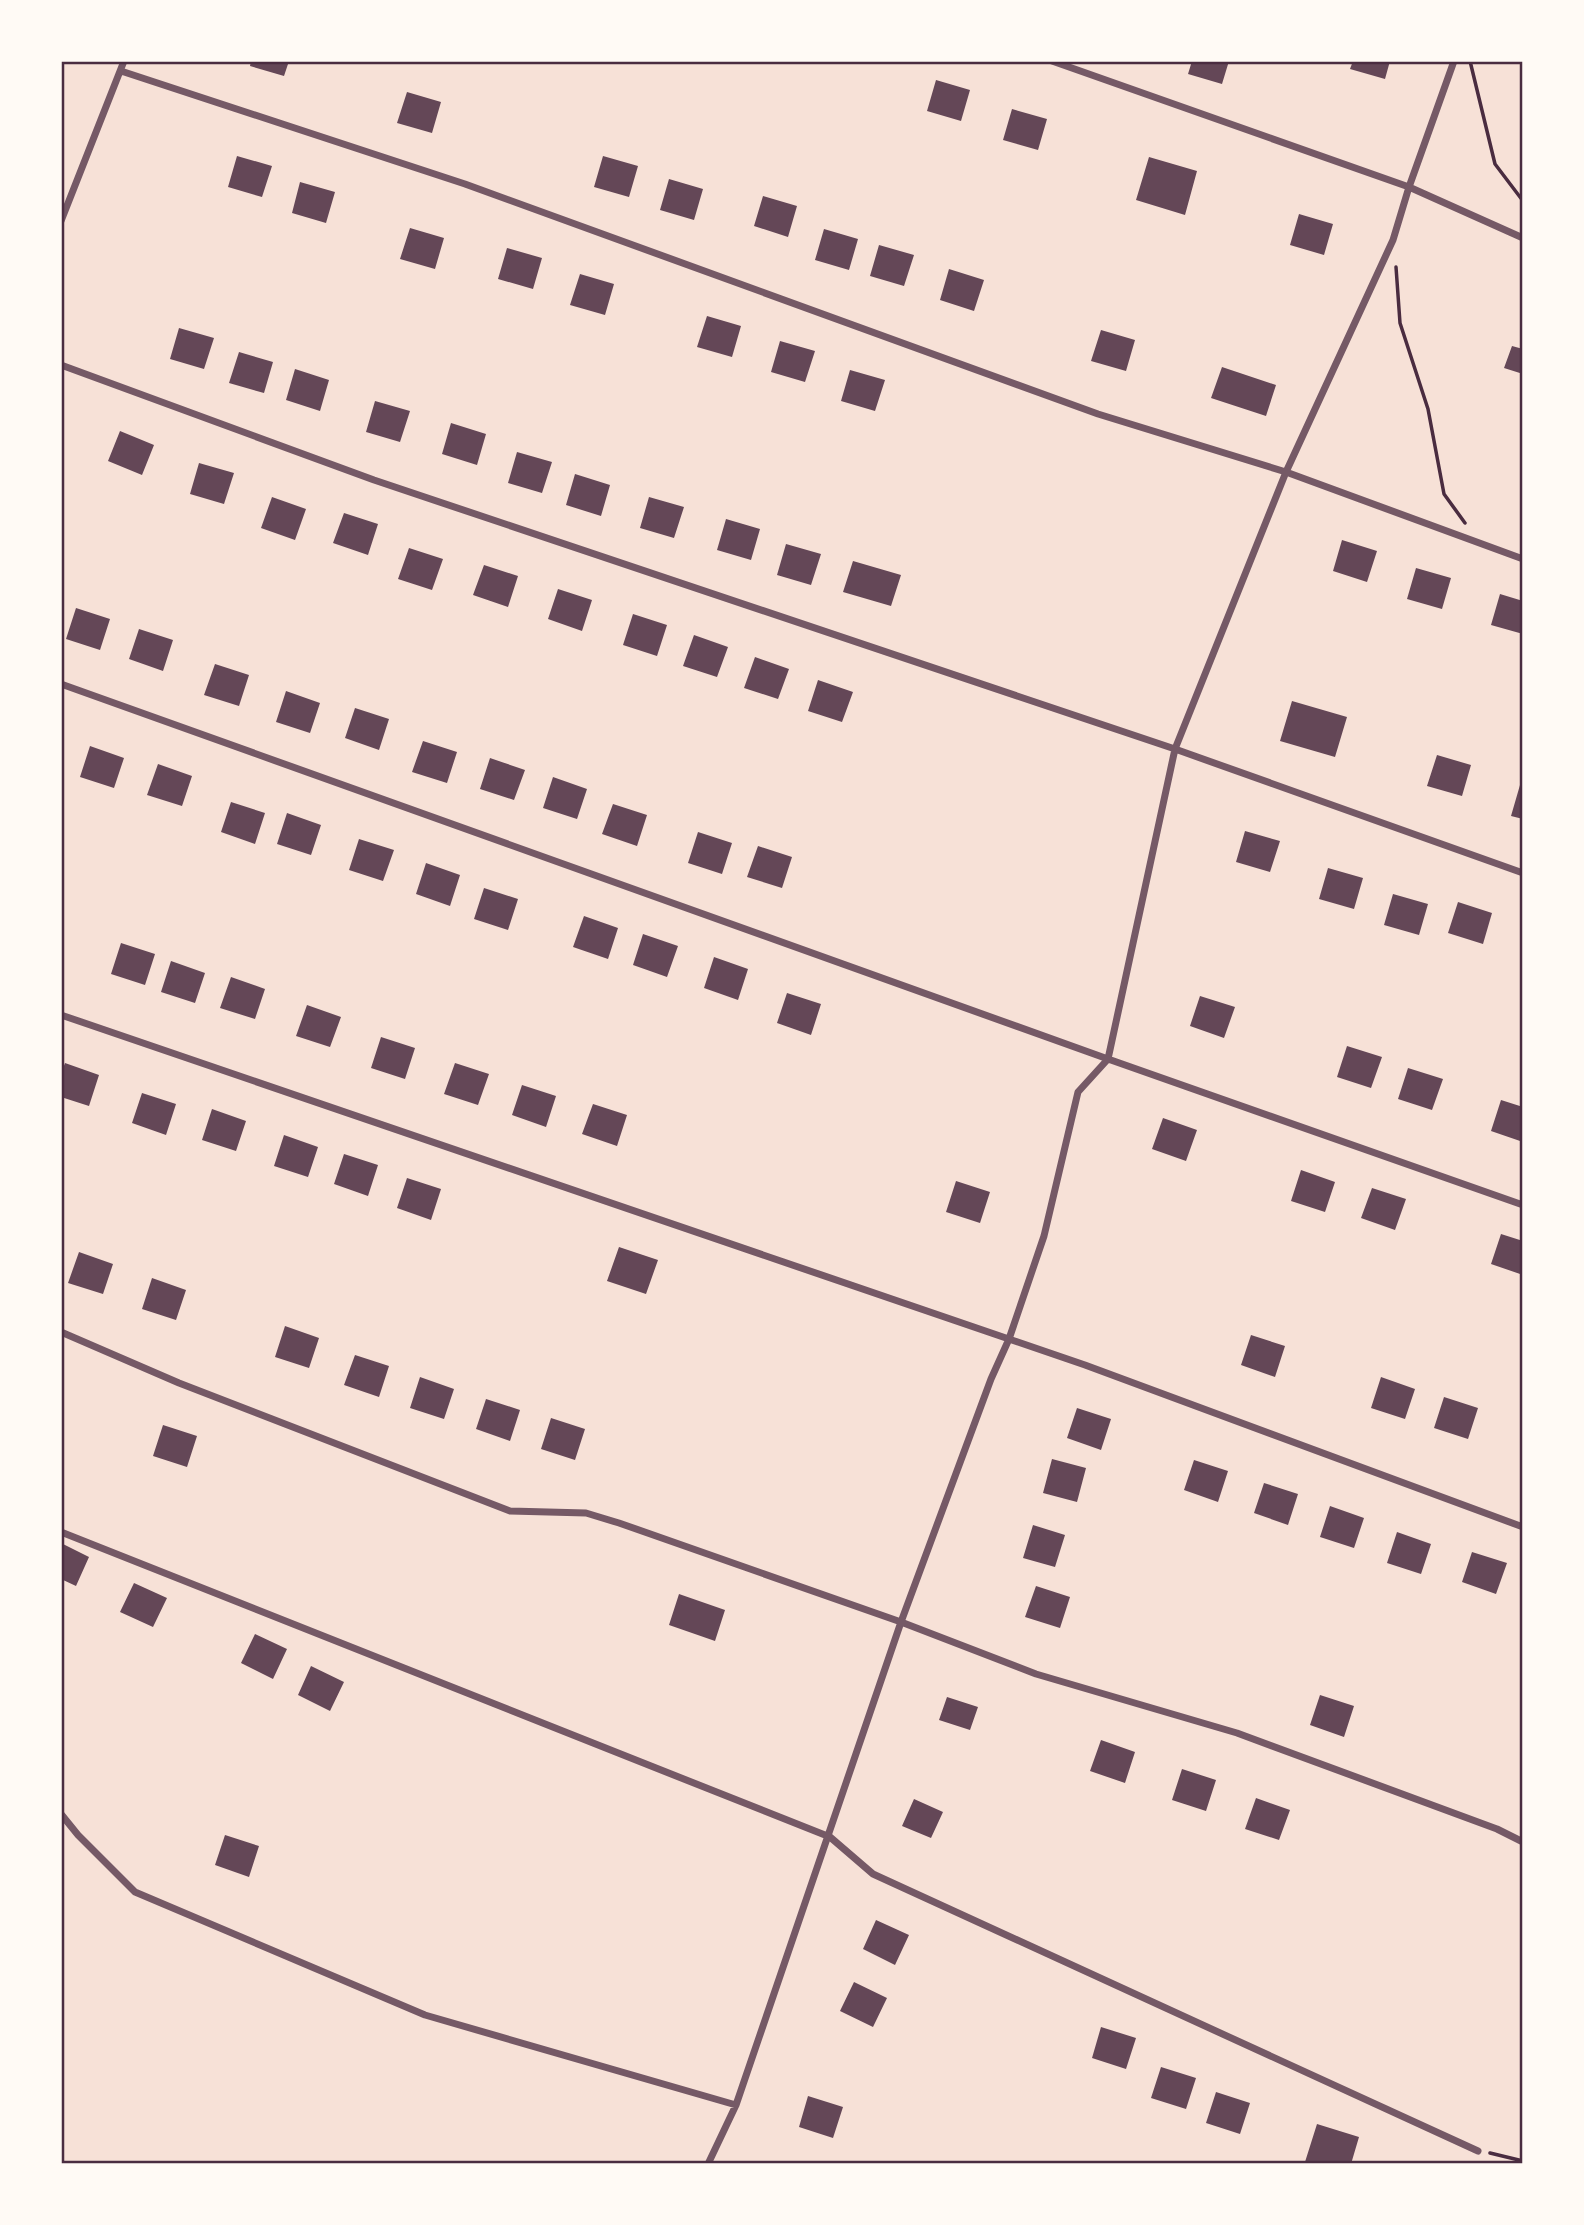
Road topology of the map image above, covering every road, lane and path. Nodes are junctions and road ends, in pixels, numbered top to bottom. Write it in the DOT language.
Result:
graph roads {
  1 [pos="124,61"];
  2 [pos="1052,61"];
  3 [pos="1454,61"];
  4 [pos="1470,61"];
  5 [pos="121,71"];
  6 [pos="1409,187"];
  7 [pos="1523,201"];
  8 [pos="61,221"];
  9 [pos="1523,238"];
  10 [pos="1396,268"];
  11 [pos="61,365"];
  12 [pos="1286,472"];
  13 [pos="1468,526"];
  14 [pos="1523,559"];
  15 [pos="61,684"];
  16 [pos="1175,749"];
  17 [pos="1523,873"];
  18 [pos="61,1015"];
  19 [pos="1108,1059"];
  20 [pos="1523,1205"];
  21 [pos="61,1332"];
  22 [pos="1009,1339"];
  23 [pos="1523,1527"];
  24 [pos="61,1532"];
  25 [pos="901,1622"];
  26 [pos="61,1814"];
  27 [pos="830,1837"];
  28 [pos="1523,1842"];
  29 [pos="736,2105"];
  30 [pos="1478,2151"];
  31 [pos="1523,2161"];
  32 [pos="708,2164"];
  1 -- 5 [label="street"];
  2 -- 6 [label="street"];
  3 -- 6 [label="street"];
  4 -- 7 [label="path"];
  5 -- 8 [label="street"];
  5 -- 12 [label="street"];
  6 -- 9 [label="street"];
  6 -- 12 [label="street"];
  10 -- 13 [label="path"];
  11 -- 16 [label="street"];
  12 -- 14 [label="street"];
  12 -- 16 [label="street"];
  15 -- 19 [label="street"];
  16 -- 17 [label="street"];
  16 -- 19 [label="street"];
  18 -- 22 [label="street"];
  19 -- 20 [label="street"];
  19 -- 22 [label="street"];
  21 -- 25 [label="street"];
  22 -- 23 [label="street"];
  22 -- 25 [label="street"];
  24 -- 27 [label="street"];
  25 -- 27 [label="street"];
  25 -- 28 [label="street"];
  26 -- 29 [label="street"];
  27 -- 29 [label="street"];
  27 -- 30 [label="street"];
  29 -- 32 [label="street"];
  30 -- 31 [label="path"];
}
